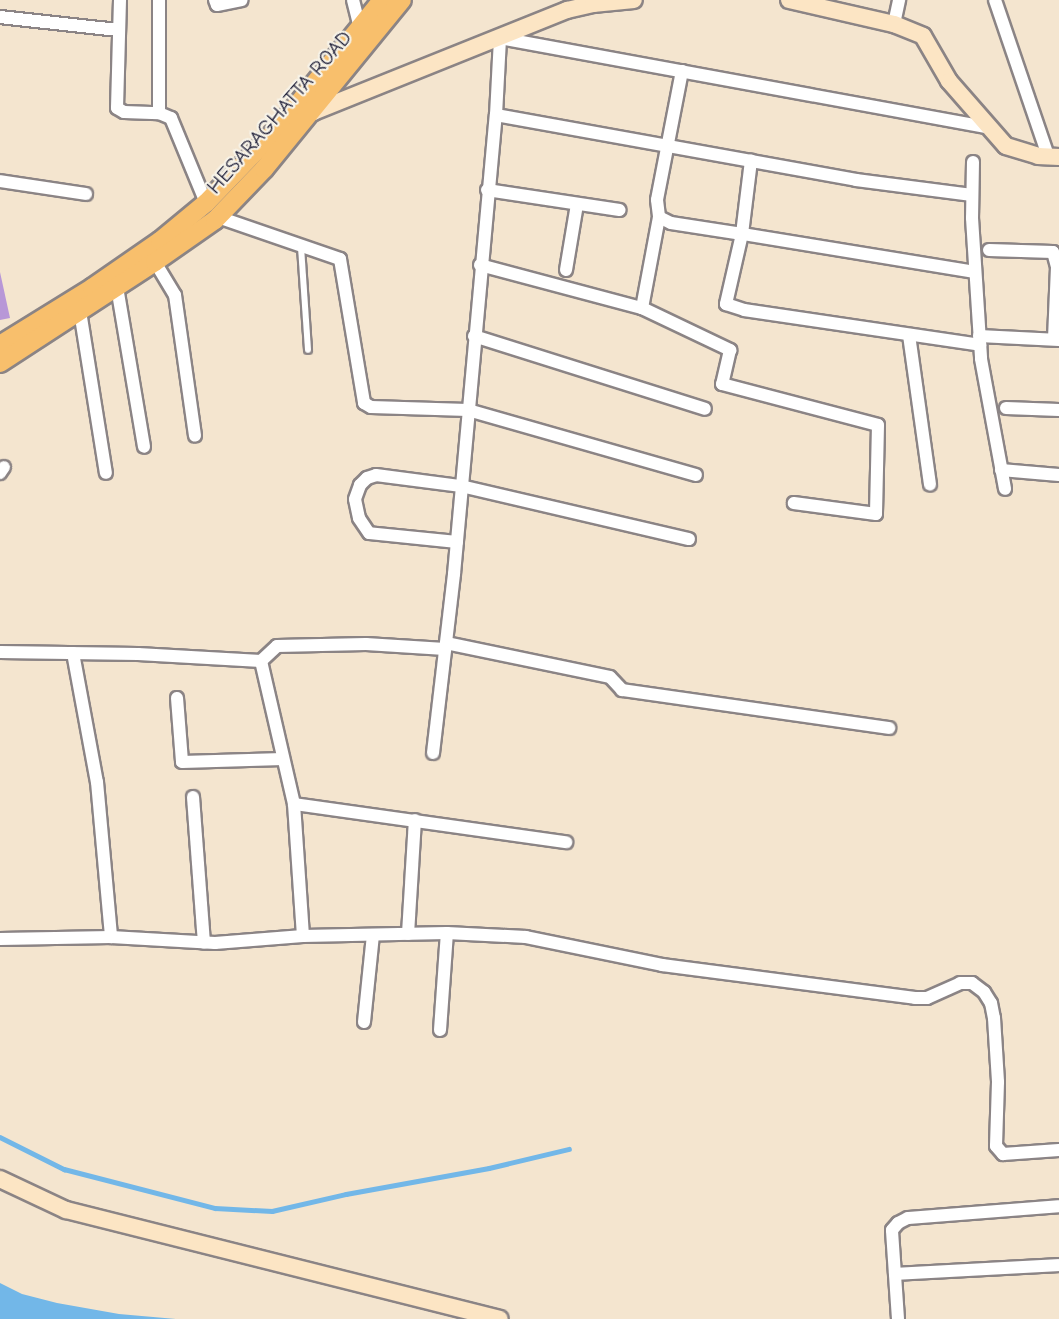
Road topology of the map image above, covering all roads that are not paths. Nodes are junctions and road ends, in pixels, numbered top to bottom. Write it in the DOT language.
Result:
graph roads {
  1 [pos="120,0"];
  2 [pos="159,0"];
  3 [pos="215,0"];
  4 [pos="242,0"];
  5 [pos="353,0"];
  6 [pos="382,0"];
  7 [pos="402,0"];
  8 [pos="634,0"];
  9 [pos="789,0"];
  10 [pos="899,0"];
  11 [pos="995,0"];
  12 [pos="0,17"];
  13 [pos="894,24"];
  14 [pos="360,27"];
  15 [pos="118,30"];
  16 [pos="500,38"];
  17 [pos="365,47"];
  18 [pos="682,72"];
  19 [pos="306,107"];
  20 [pos="159,112"];
  21 [pos="496,115"];
  22 [pos="989,128"];
  23 [pos="667,146"];
  24 [pos="1053,157"];
  25 [pos="751,161"];
  26 [pos="973,162"];
  27 [pos="0,181"];
  28 [pos="487,190"];
  29 [pos="86,194"];
  30 [pos="972,195"];
  31 [pos="577,204"];
  32 [pos="212,210"];
  33 [pos="619,210"];
  34 [pos="659,217"];
  35 [pos="742,234"];
  36 [pos="301,247"];
  37 [pos="989,250"];
  38 [pos="155,262"];
  39 [pos="480,265"];
  40 [pos="566,270"];
  41 [pos="975,272"];
  42 [pos="117,287"];
  43 [pos="78,304"];
  44 [pos="642,308"];
  45 [pos="909,334"];
  46 [pos="474,336"];
  47 [pos="980,340"];
  48 [pos="1057,340"];
  49 [pos="0,345"];
  50 [pos="308,350"];
  51 [pos="0,363"];
  52 [pos="1005,408"];
  53 [pos="705,409"];
  54 [pos="468,410"];
  55 [pos="1059,410"];
  56 [pos="195,436"];
  57 [pos="144,447"];
  58 [pos="1001,470"];
  59 [pos="106,473"];
  60 [pos="696,475"];
  61 [pos="1059,475"];
  62 [pos="930,485"];
  63 [pos="461,486"];
  64 [pos="1005,489"];
  65 [pos="794,503"];
  66 [pos="689,539"];
  67 [pos="457,542"];
  68 [pos="445,646"];
  69 [pos="0,652"];
  70 [pos="73,653"];
  71 [pos="261,661"];
  72 [pos="177,698"];
  73 [pos="889,728"];
  74 [pos="433,753"];
  75 [pos="283,759"];
  76 [pos="193,797"];
  77 [pos="294,804"];
  78 [pos="415,820"];
  79 [pos="566,842"];
  80 [pos="447,933"];
  81 [pos="408,934"];
  82 [pos="373,935"];
  83 [pos="303,936"];
  84 [pos="111,937"];
  85 [pos="0,939"];
  86 [pos="204,943"];
  87 [pos="364,1022"];
  88 [pos="440,1030"];
  89 [pos="1059,1150"];
  90 [pos="0,1179"];
  91 [pos="1059,1206"];
  92 [pos="1059,1265"];
  93 [pos="895,1274"];
  94 [pos="500,1319"];
  95 [pos="898,1319"];
  1 -- 15 [label="street"];
  2 -- 20 [label="street"];
  3 -- 4 [label="street"];
  5 -- 14 [label="street"];
  6 -- 14 [label="main road"];
  7 -- 17 [label="main road, HESARAGHATTA ROAD"];
  8 -- 16 [label="street"];
  9 -- 13 [label="street"];
  10 -- 13 [label="street"];
  11 -- 24 [label="street"];
  12 -- 15 [label="street"];
  13 -- 22 [label="street"];
  14 -- 17 [label="street"];
  14 -- 19 [label="main road"];
  15 -- 20 [label="street"];
  16 -- 18 [label="street"];
  16 -- 19 [label="street"];
  16 -- 21 [label="street"];
  17 -- 19 [label="main road, HESARAGHATTA ROAD"];
  18 -- 22 [label="street"];
  18 -- 23 [label="street"];
  19 -- 32 [label="main road"];
  20 -- 32 [label="street"];
  21 -- 23 [label="street"];
  21 -- 28 [label="street"];
  22 -- 24 [label="street"];
  23 -- 25 [label="street"];
  23 -- 34 [label="street"];
  25 -- 30 [label="street"];
  25 -- 35 [label="street"];
  26 -- 30 [label="street"];
  27 -- 29 [label="street"];
  28 -- 31 [label="street"];
  28 -- 39 [label="street"];
  30 -- 41 [label="street"];
  31 -- 33 [label="street"];
  31 -- 40 [label="street"];
  32 -- 36 [label="street"];
  32 -- 38 [label="main road, HESARAGHATTA ROAD"];
  32 -- 43 [label="main road"];
  34 -- 35 [label="street"];
  34 -- 44 [label="street"];
  35 -- 41 [label="street"];
  35 -- 45 [label="street"];
  36 -- 50 [label="lane"];
  36 -- 54 [label="street"];
  37 -- 48 [label="street"];
  38 -- 42 [label="main road, HESARAGHATTA ROAD"];
  38 -- 56 [label="street"];
  39 -- 44 [label="street"];
  39 -- 46 [label="street"];
  41 -- 47 [label="street"];
  42 -- 43 [label="main road, HESARAGHATTA ROAD"];
  42 -- 57 [label="street"];
  43 -- 49 [label="main road"];
  43 -- 51 [label="main road, HESARAGHATTA ROAD"];
  43 -- 59 [label="street"];
  44 -- 65 [label="street"];
  45 -- 47 [label="street"];
  45 -- 62 [label="street"];
  46 -- 53 [label="street"];
  46 -- 54 [label="street"];
  47 -- 48 [label="street"];
  47 -- 58 [label="street"];
  52 -- 55 [label="street"];
  54 -- 60 [label="street"];
  54 -- 63 [label="street"];
  58 -- 61 [label="street"];
  58 -- 64 [label="street"];
  63 -- 66 [label="street"];
  63 -- 67 [label="street"];
  63 -- 67 [label="street"];
  67 -- 68 [label="street"];
  68 -- 71 [label="street"];
  68 -- 73 [label="street"];
  68 -- 74 [label="street"];
  69 -- 70 [label="street"];
  70 -- 71 [label="street"];
  70 -- 84 [label="street"];
  71 -- 75 [label="street"];
  72 -- 75 [label="street"];
  75 -- 77 [label="street"];
  76 -- 86 [label="street"];
  77 -- 78 [label="street"];
  77 -- 83 [label="street"];
  78 -- 79 [label="street"];
  78 -- 81 [label="street"];
  80 -- 81 [label="street"];
  80 -- 88 [label="street"];
  80 -- 89 [label="street"];
  81 -- 82 [label="street"];
  82 -- 83 [label="street"];
  82 -- 87 [label="street"];
  83 -- 86 [label="street"];
  84 -- 85 [label="street"];
  84 -- 86 [label="street"];
  90 -- 94 [label="street"];
  91 -- 93 [label="street"];
  92 -- 93 [label="street"];
  93 -- 95 [label="street"];
}
